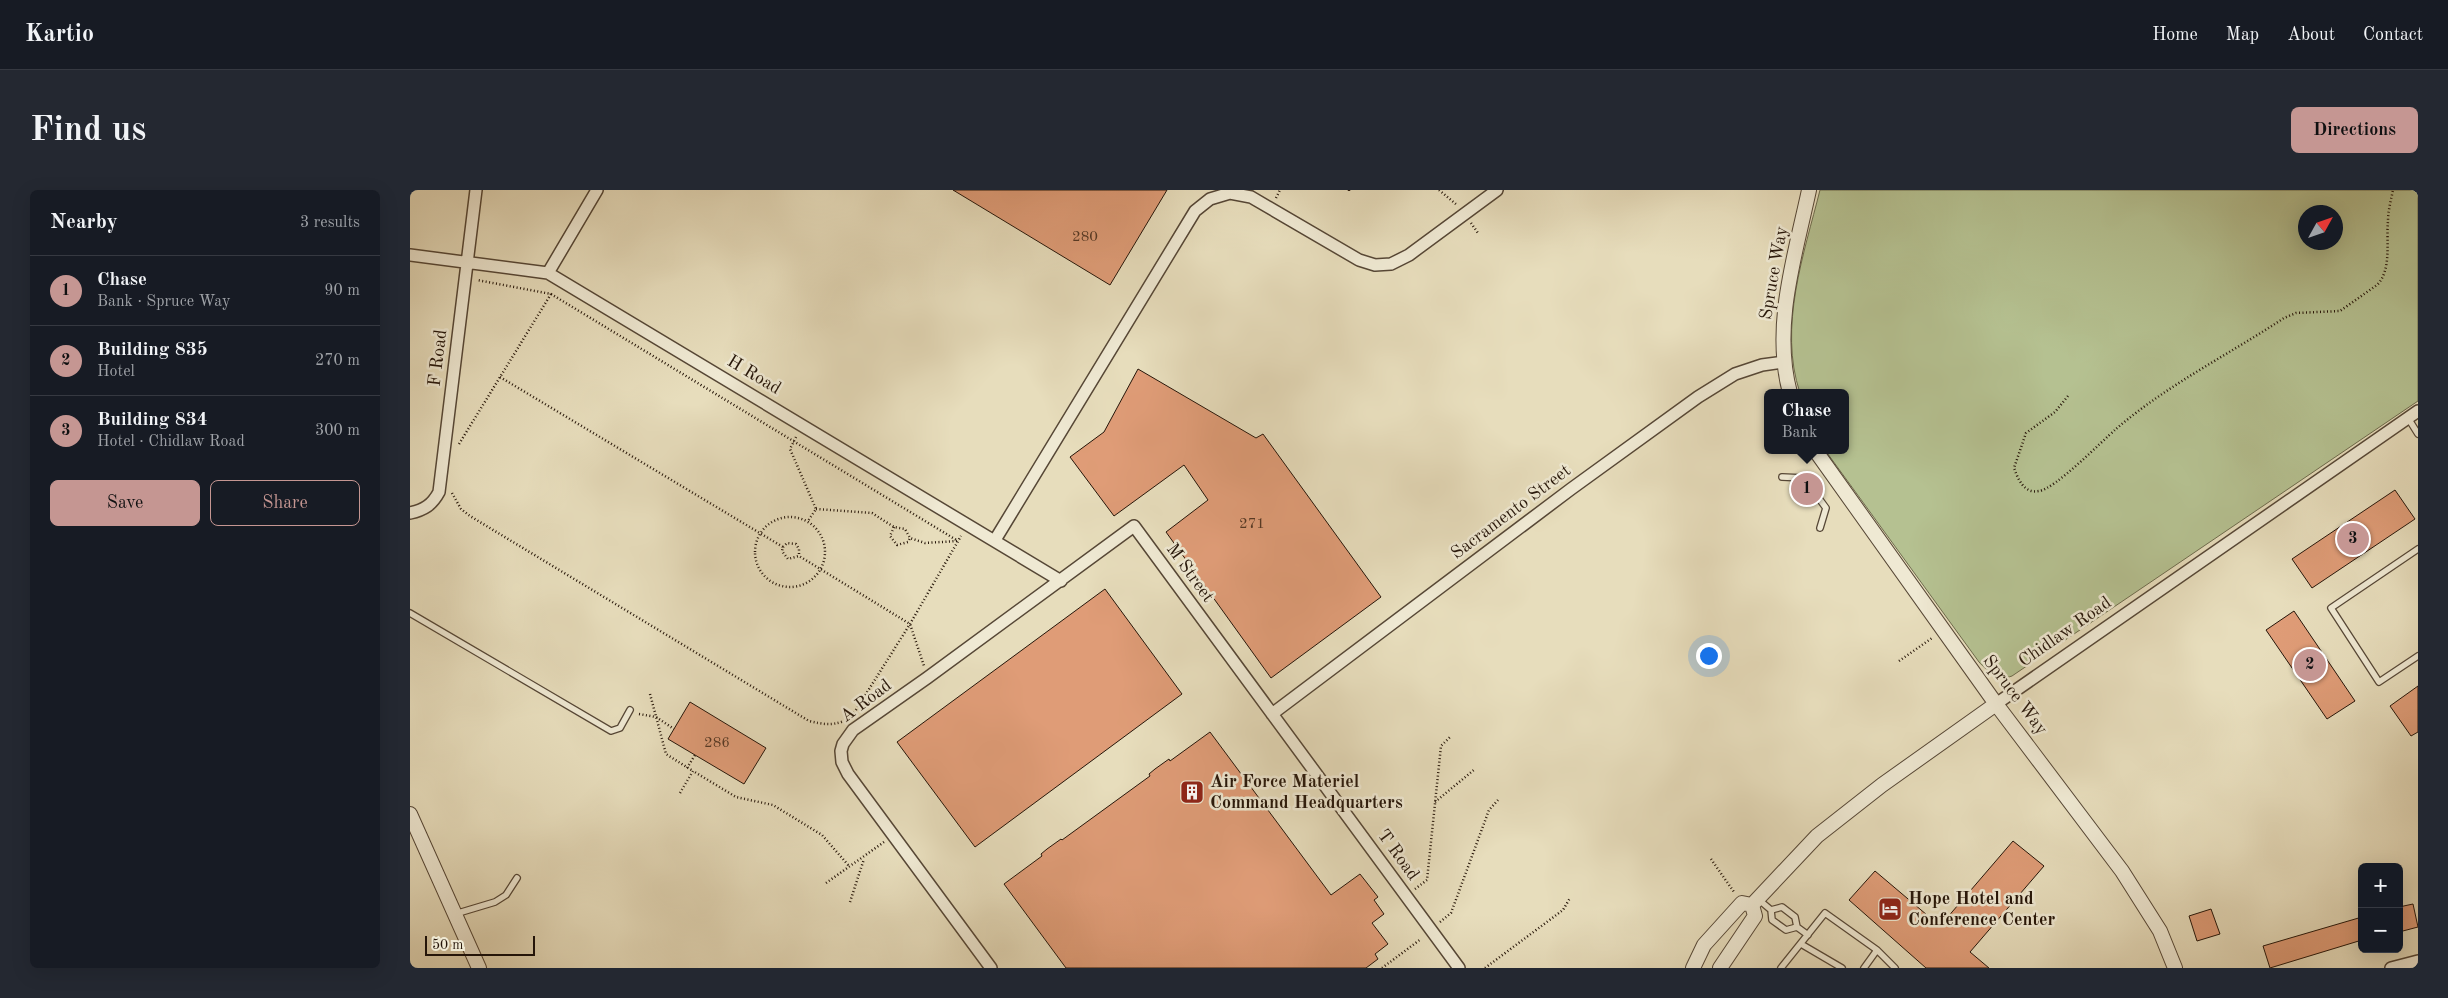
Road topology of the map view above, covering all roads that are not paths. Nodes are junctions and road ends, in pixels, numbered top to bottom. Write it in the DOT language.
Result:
graph roads {
  1 [pos="476,190"];
  2 [pos="597,190"];
  3 [pos="1497,190"];
  4 [pos="1809,190"];
  5 [pos="1229,192"];
  6 [pos="410,255"];
  7 [pos="467,262"];
  8 [pos="548,273"];
  9 [pos="1784,362"];
  10 [pos="1789,389"];
  11 [pos="2418,411"];
  12 [pos="2408,418"];
  13 [pos="2418,434"];
  14 [pos="1818,454"];
  15 [pos="1782,477"];
  16 [pos="410,513"];
  17 [pos="1820,528"];
  18 [pos="995,540"];
  19 [pos="2418,549"];
  20 [pos="1061,581"];
  21 [pos="410,612"];
  22 [pos="2418,656"];
  23 [pos="1996,704"];
  24 [pos="630,710"];
  25 [pos="1272,714"];
  26 [pos="410,814"];
  27 [pos="517,878"];
  28 [pos="1755,902"];
  29 [pos="1771,910"];
  30 [pos="455,914"];
  31 [pos="1798,927"];
  32 [pos="1808,935"];
  33 [pos="1801,944"];
  34 [pos="1876,950"];
  35 [pos="2418,961"];
  36 [pos="479,968"];
  37 [pos="991,968"];
  38 [pos="1460,968"];
  39 [pos="1693,968"];
  40 [pos="1720,968"];
  41 [pos="1781,968"];
  42 [pos="1842,968"];
  43 [pos="1864,968"];
  44 [pos="1894,968"];
  45 [pos="2175,968"];
  46 [pos="2391,968"];
  1 -- 7 [label="street, F Road"];
  2 -- 8 [label="street"];
  3 -- 5 [label="street"];
  4 -- 9 [label="street, Spruce Way"];
  5 -- 18 [label="street"];
  6 -- 7 [label="street, H Road"];
  7 -- 8 [label="street, H Road"];
  7 -- 16 [label="street, F Road"];
  8 -- 18 [label="street, H Road"];
  9 -- 10 [label="street, Spruce Way"];
  9 -- 25 [label="street, Sacramento Street"];
  11 -- 12 [label="street, Chidlaw Road"];
  12 -- 13 [label="lane"];
  12 -- 23 [label="street, Chidlaw Road"];
  14 -- 23 [label="street, Spruce Way"];
  15 -- 17 [label="lane"];
  18 -- 20 [label="street, H Road"];
  19 -- 22 [label="lane"];
  20 -- 25 [label="street, M Street"];
  20 -- 37 [label="street, A Road"];
  21 -- 24 [label="lane"];
  23 -- 28 [label="street, Chidlaw Road"];
  23 -- 45 [label="street, Spruce Way"];
  25 -- 38 [label="street, T Road"];
  26 -- 30 [label="street"];
  27 -- 30 [label="lane"];
  28 -- 29 [label="lane"];
  28 -- 39 [label="street, Chidlaw Road"];
  28 -- 40 [label="street"];
  29 -- 31 [label="lane"];
  29 -- 31 [label="lane"];
  30 -- 36 [label="street"];
  31 -- 32 [label="lane"];
  32 -- 33 [label="lane"];
  32 -- 34 [label="lane"];
  33 -- 41 [label="lane"];
  33 -- 42 [label="lane"];
  34 -- 43 [label="lane"];
  34 -- 44 [label="lane"];
  35 -- 46 [label="street"];
}
